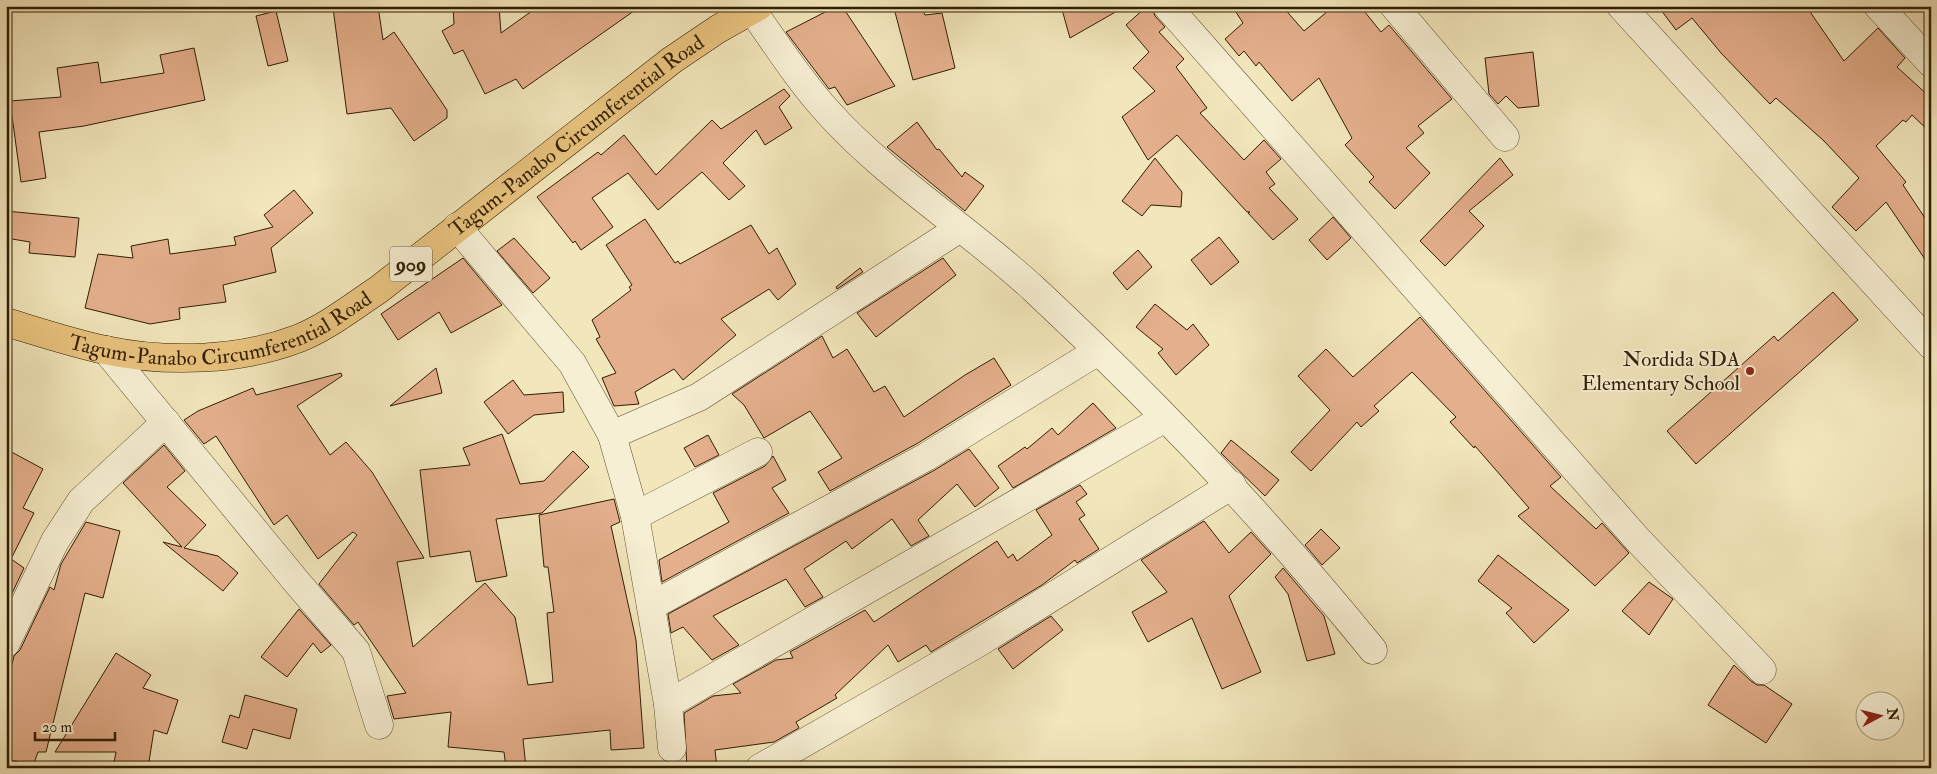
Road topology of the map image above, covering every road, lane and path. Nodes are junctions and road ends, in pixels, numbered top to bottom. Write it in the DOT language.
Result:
graph roads {
  1 [pos="1167,6"];
  2 [pos="1394,6"];
  3 [pos="1621,6"];
  4 [pos="1878,6"];
  5 [pos="755,8"];
  6 [pos="1931,63"];
  7 [pos="1504,137"];
  8 [pos="457,227"];
  9 [pos="960,228"];
  10 [pos="6,322"];
  11 [pos="1931,345"];
  12 [pos="106,350"];
  13 [pos="1098,351"];
  14 [pos="1165,418"];
  15 [pos="166,422"];
  16 [pos="612,435"];
  17 [pos="758,452"];
  18 [pos="1232,485"];
  19 [pos="635,516"];
  20 [pos="651,606"];
  21 [pos="6,643"];
  22 [pos="1373,650"];
  23 [pos="1762,670"];
  24 [pos="668,704"];
  25 [pos="379,725"];
  26 [pos="672,748"];
  27 [pos="760,768"];
  1 -- 23 [label="street"];
  2 -- 7 [label="street"];
  3 -- 11 [label="street"];
  4 -- 6 [label="street"];
  5 -- 8 [label="main road, Tagum-Panabo Circumferential Road / 909"];
  5 -- 9 [label="street"];
  8 -- 12 [label="main road, Tagum-Panabo Circumferential Road / 909"];
  8 -- 16 [label="street"];
  9 -- 13 [label="street"];
  9 -- 16 [label="street"];
  10 -- 12 [label="main road, Tagum-Panabo Circumferential Road / 909"];
  12 -- 15 [label="street"];
  13 -- 14 [label="street"];
  13 -- 20 [label="street"];
  14 -- 18 [label="street"];
  14 -- 24 [label="street"];
  15 -- 21 [label="street"];
  15 -- 25 [label="street"];
  16 -- 19 [label="street"];
  17 -- 19 [label="street"];
  18 -- 22 [label="street"];
  18 -- 27 [label="street"];
  19 -- 20 [label="street"];
  20 -- 24 [label="street"];
  24 -- 26 [label="street"];
}
